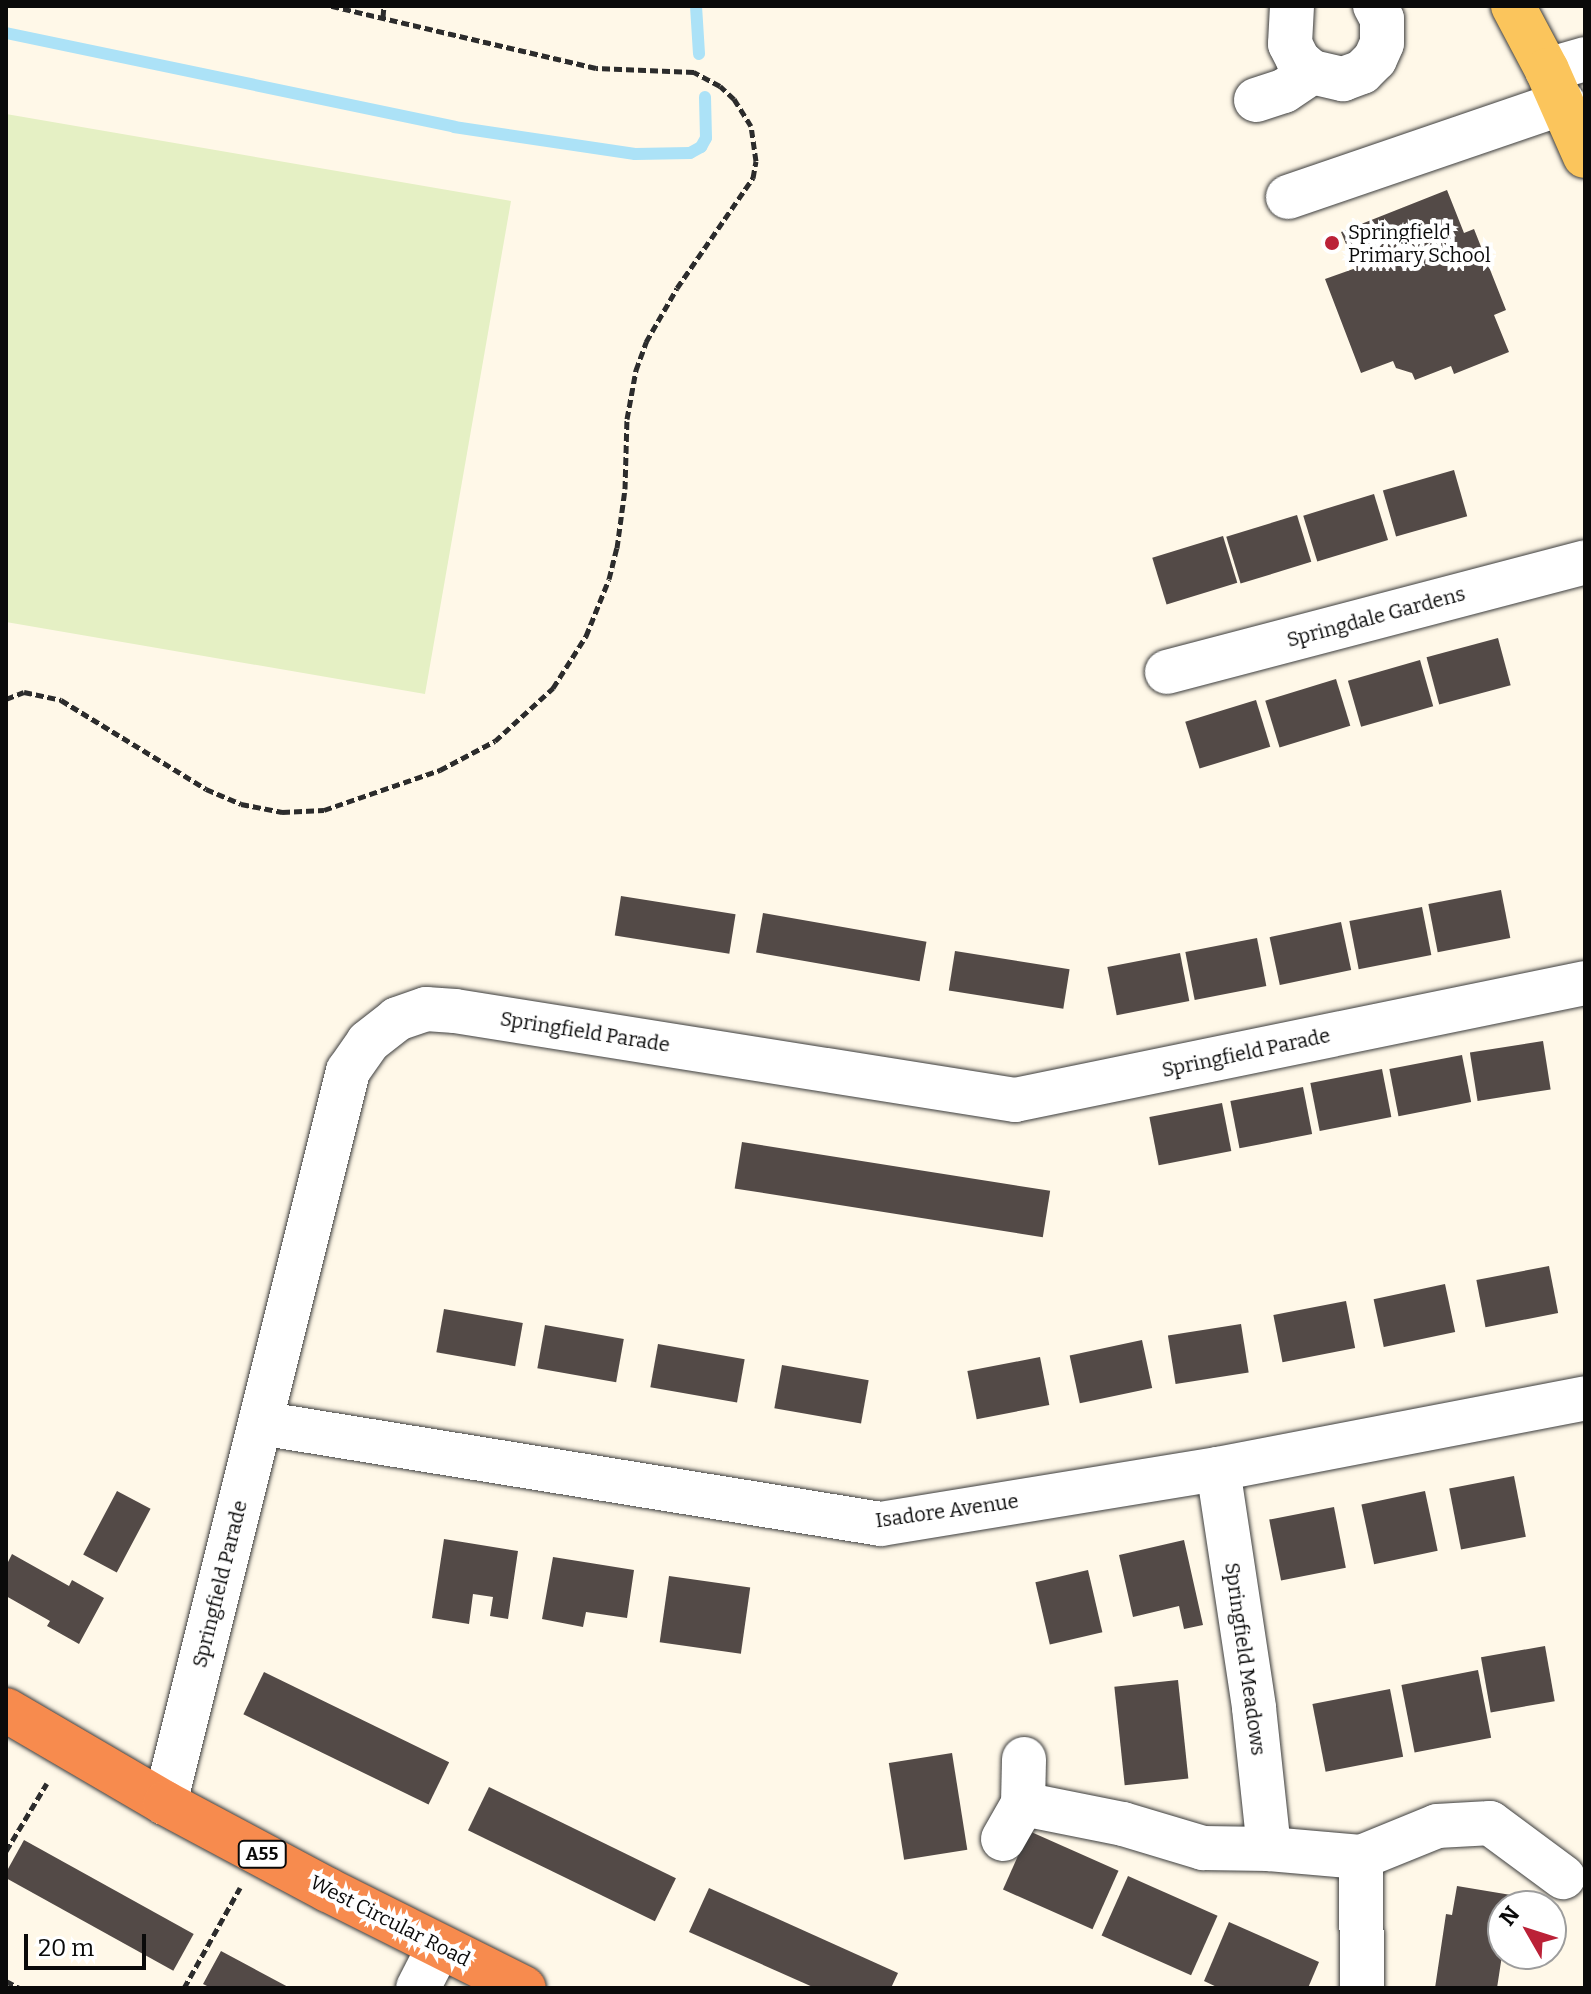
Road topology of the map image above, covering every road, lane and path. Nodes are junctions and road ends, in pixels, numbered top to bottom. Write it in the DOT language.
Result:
graph roads {
  1 [pos="331,6"];
  2 [pos="384,6"];
  3 [pos="1292,6"];
  4 [pos="1375,6"];
  5 [pos="1513,6"];
  6 [pos="383,17"];
  7 [pos="1312,72"];
  8 [pos="1565,77"];
  9 [pos="1256,100"];
  10 [pos="1585,156"];
  11 [pos="1288,197"];
  12 [pos="1585,562"];
  13 [pos="1167,672"];
  14 [pos="6,699"];
  15 [pos="1585,983"];
  16 [pos="1585,1398"];
  17 [pos="260,1423"];
  18 [pos="1218,1469"];
  19 [pos="6,1710"];
  20 [pos="69,1747"];
  21 [pos="1024,1759"];
  22 [pos="165,1803"];
  23 [pos="1269,1849"];
  24 [pos="6,1851"];
  25 [pos="260,1853"];
  26 [pos="1361,1857"];
  27 [pos="1563,1877"];
  28 [pos="439,1947"];
  29 [pos="6,1981"];
  30 [pos="19,1988"];
  31 [pos="184,1988"];
  32 [pos="418,1988"];
  33 [pos="524,1988"];
  34 [pos="1362,1988"];
  1 -- 6 [label="path"];
  2 -- 6 [label="path"];
  3 -- 7 [label="street"];
  4 -- 7 [label="street"];
  5 -- 8 [label="main road"];
  6 -- 14 [label="path"];
  7 -- 9 [label="street"];
  8 -- 10 [label="main road"];
  8 -- 11 [label="street"];
  12 -- 13 [label="street, Springdale Gardens"];
  15 -- 17 [label="street, Springfield Parade"];
  16 -- 18 [label="street, Isadore Avenue"];
  17 -- 18 [label="street, Isadore Avenue"];
  17 -- 22 [label="street, Springfield Parade"];
  18 -- 23 [label="street, Springfield Meadows"];
  19 -- 20 [label="highway, West Circular Road / A55"];
  20 -- 22 [label="highway, West Circular Road / A55"];
  20 -- 24 [label="path"];
  21 -- 23 [label="street"];
  22 -- 25 [label="highway, West Circular Road / A55"];
  23 -- 26 [label="street"];
  25 -- 28 [label="highway, West Circular Road / A55"];
  25 -- 31 [label="path"];
  26 -- 27 [label="street"];
  26 -- 34 [label="street"];
  28 -- 32 [label="street"];
  28 -- 33 [label="highway, West Circular Road / A55"];
  29 -- 30 [label="path"];
}
